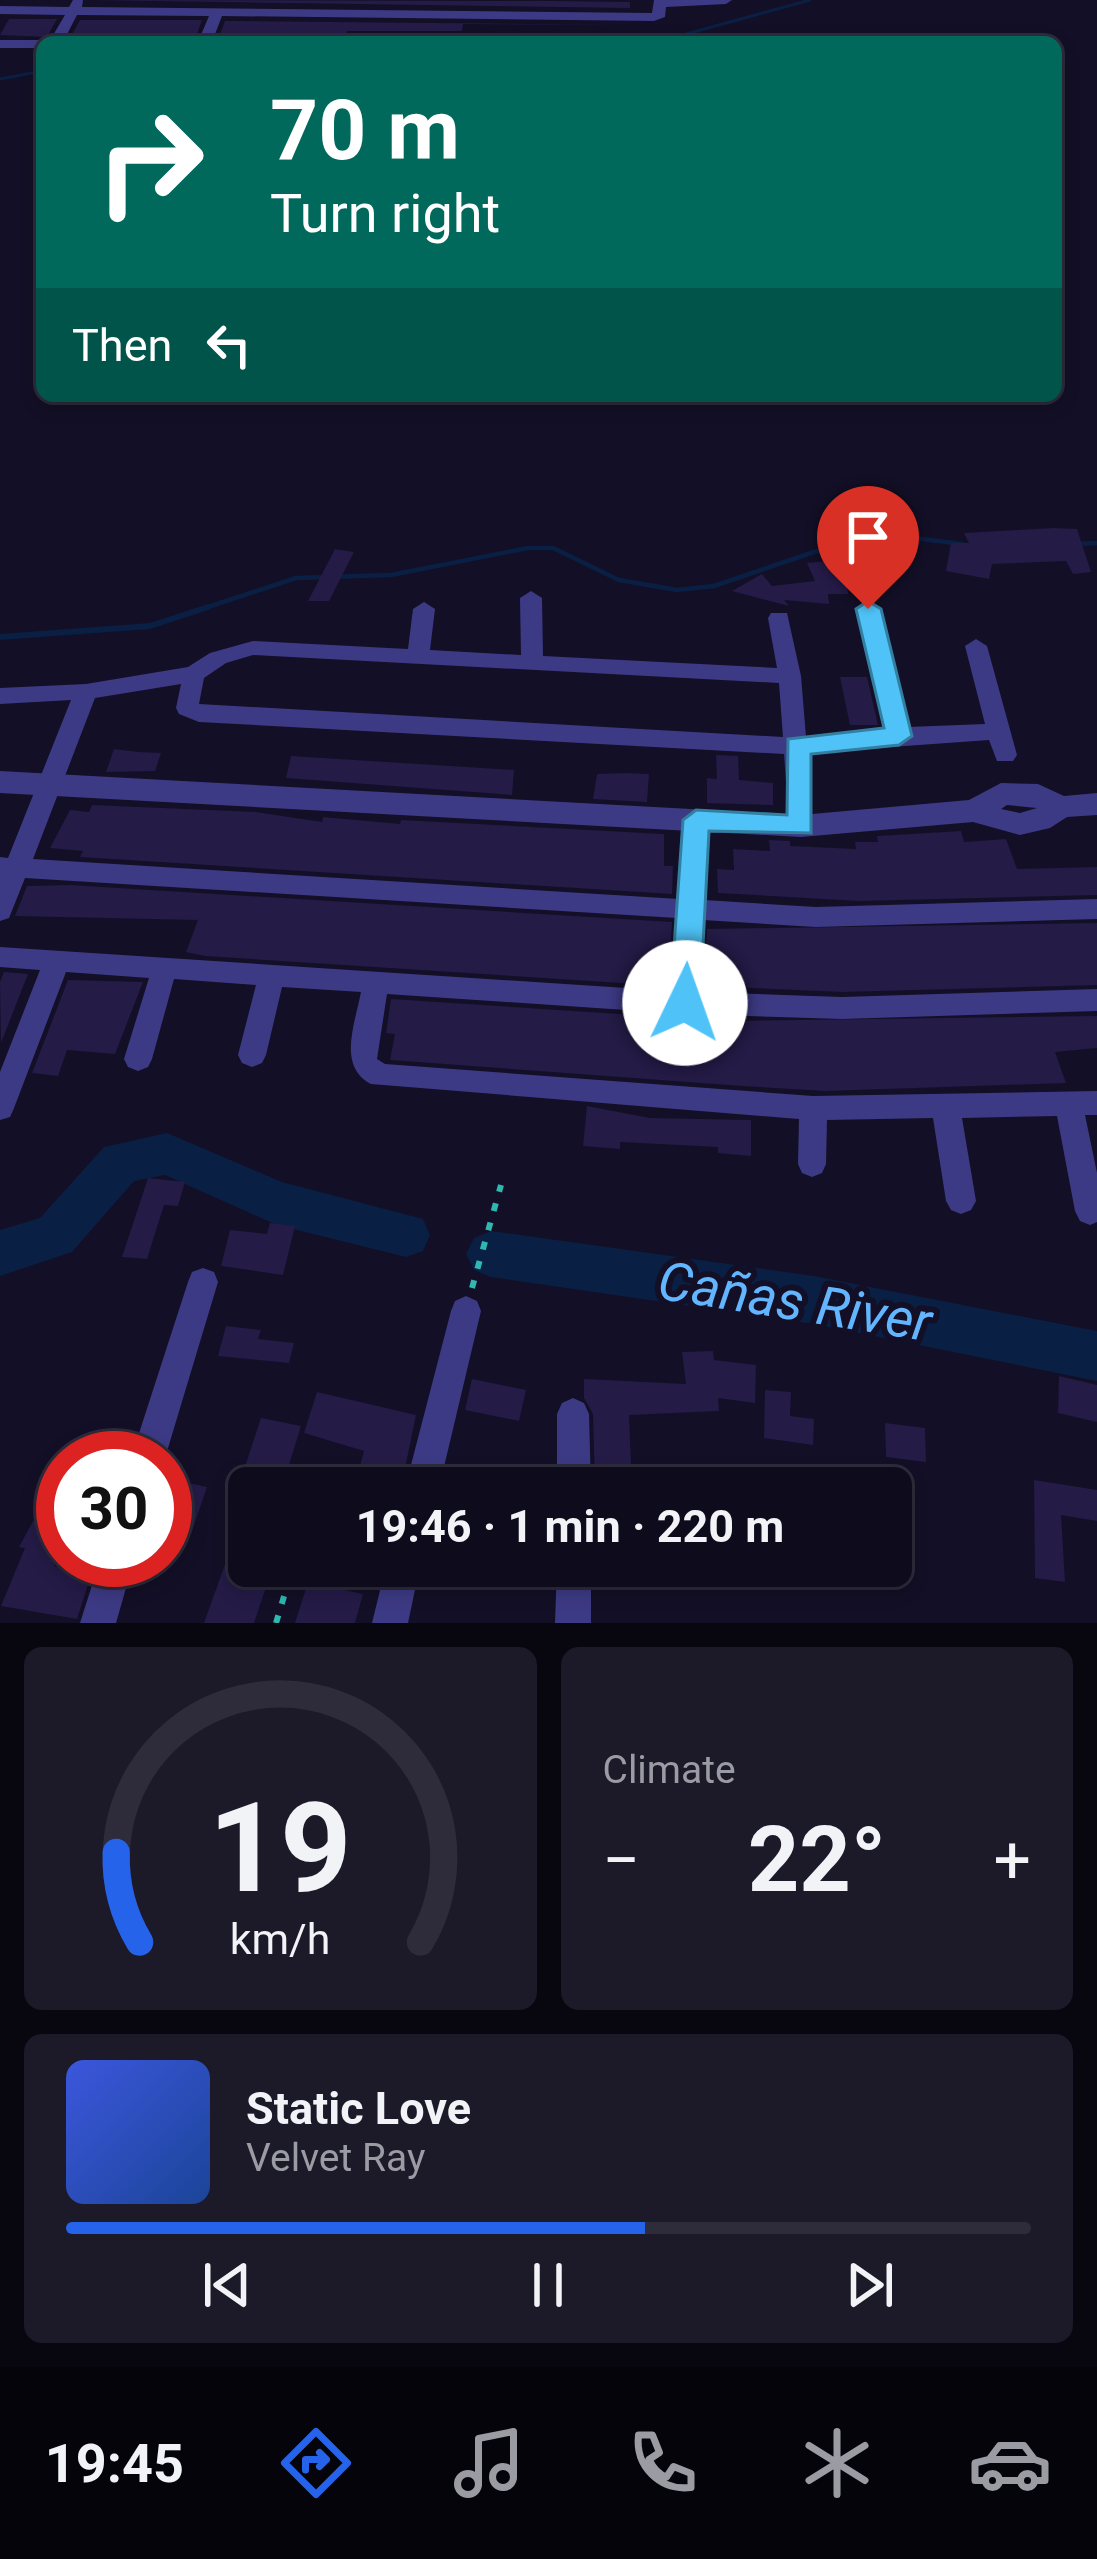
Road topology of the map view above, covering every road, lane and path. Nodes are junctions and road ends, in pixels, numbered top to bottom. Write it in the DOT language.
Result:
graph roads {
  1 [pos="726,0"];
  2 [pos="660,2"];
  3 [pos="704,2"];
  4 [pos="76,6"];
  5 [pos="366,7"];
  6 [pos="0,10"];
  7 [pos="217,13"];
  8 [pos="567,17"];
  9 [pos="0,27"];
  10 [pos="64,27"];
  11 [pos="360,31"];
  12 [pos="59,36"];
  13 [pos="208,36"];
  14 [pos="0,44"];
  15 [pos="36,44"];
  16 [pos="531,598"];
  17 [pos="424,609"];
  18 [pos="868,609"];
  19 [pos="779,618"];
  20 [pos="976,646"];
  21 [pos="418,656"];
  22 [pos="532,662"];
  23 [pos="194,674"];
  24 [pos="790,676"];
  25 [pos="86,692"];
  26 [pos="0,696"];
  27 [pos="899,736"];
  28 [pos="797,746"];
  29 [pos="0,782"];
  30 [pos="47,784"];
  31 [pos="1097,804"];
  32 [pos="696,820"];
  33 [pos="801,826"];
  34 [pos="7,867"];
  35 [pos="1097,909"];
  36 [pos="0,910"];
  37 [pos="689,911"];
  38 [pos="0,957"];
  39 [pos="56,963"];
  40 [pos="164,970"];
  41 [pos="271,976"];
  42 [pos="376,981"];
  43 [pos="1097,1000"];
  44 [pos="685,1003"];
  45 [pos="252,1055"];
  46 [pos="138,1059"];
  47 [pos="1083,1103"];
  48 [pos="0,1108"];
  49 [pos="813,1108"];
  50 [pos="946,1108"];
  51 [pos="812,1164"];
  52 [pos="501,1185"];
  53 [pos="961,1201"];
  54 [pos="1090,1210"];
  55 [pos="202,1282"];
  56 [pos="466,1311"];
  57 [pos="573,1414"];
  58 [pos="156,1431"];
  59 [pos="427,1467"];
  60 [pos="574,1467"];
  61 [pos="109,1587"];
  62 [pos="287,1587"];
  63 [pos="399,1587"];
  64 [pos="574,1587"];
  65 [pos="98,1623"];
  66 [pos="276,1623"];
  67 [pos="390,1623"];
  68 [pos="573,1623"];
  1 -- 3 [label="street"];
  2 -- 3 [label="street"];
  2 -- 8 [label="street"];
  4 -- 6 [label="street"];
  4 -- 7 [label="street"];
  4 -- 10 [label="street"];
  5 -- 7 [label="street"];
  5 -- 8 [label="street"];
  5 -- 11 [label="street"];
  7 -- 13 [label="street"];
  8 -- 11 [label="street"];
  9 -- 10 [label="street"];
  10 -- 12 [label="street"];
  10 -- 13 [label="street"];
  11 -- 13 [label="street"];
  14 -- 15 [label="street"];
  16 -- 22 [label="street"];
  17 -- 21 [label="street"];
  18 -- 27 [label="street"];
  19 -- 24 [label="street"];
  20 -- 27 [label="street"];
  21 -- 22 [label="street"];
  21 -- 23 [label="street"];
  22 -- 24 [label="street"];
  23 -- 25 [label="street"];
  23 -- 28 [label="street"];
  24 -- 28 [label="street"];
  25 -- 26 [label="street"];
  25 -- 30 [label="street"];
  27 -- 28 [label="street"];
  28 -- 33 [label="street"];
  29 -- 30 [label="street"];
  30 -- 32 [label="street"];
  30 -- 34 [label="street"];
  31 -- 33 [label="street"];
  32 -- 33 [label="street"];
  32 -- 37 [label="street"];
  34 -- 36 [label="street"];
  34 -- 37 [label="street"];
  35 -- 37 [label="street"];
  37 -- 44 [label="street"];
  38 -- 39 [label="street"];
  39 -- 40 [label="street"];
  39 -- 48 [label="street"];
  40 -- 41 [label="street"];
  40 -- 46 [label="street"];
  41 -- 42 [label="street"];
  41 -- 45 [label="street"];
  42 -- 44 [label="street"];
  42 -- 49 [label="street"];
  43 -- 44 [label="street"];
  47 -- 50 [label="street"];
  47 -- 54 [label="street"];
  49 -- 50 [label="street"];
  49 -- 51 [label="street"];
  50 -- 53 [label="street"];
  52 -- 56 [label="path"];
  55 -- 58 [label="street"];
  56 -- 59 [label="street"];
  57 -- 60 [label="street"];
  61 -- 65 [label="street"];
  62 -- 66 [label="path"];
  63 -- 67 [label="street"];
  64 -- 68 [label="street"];
}
